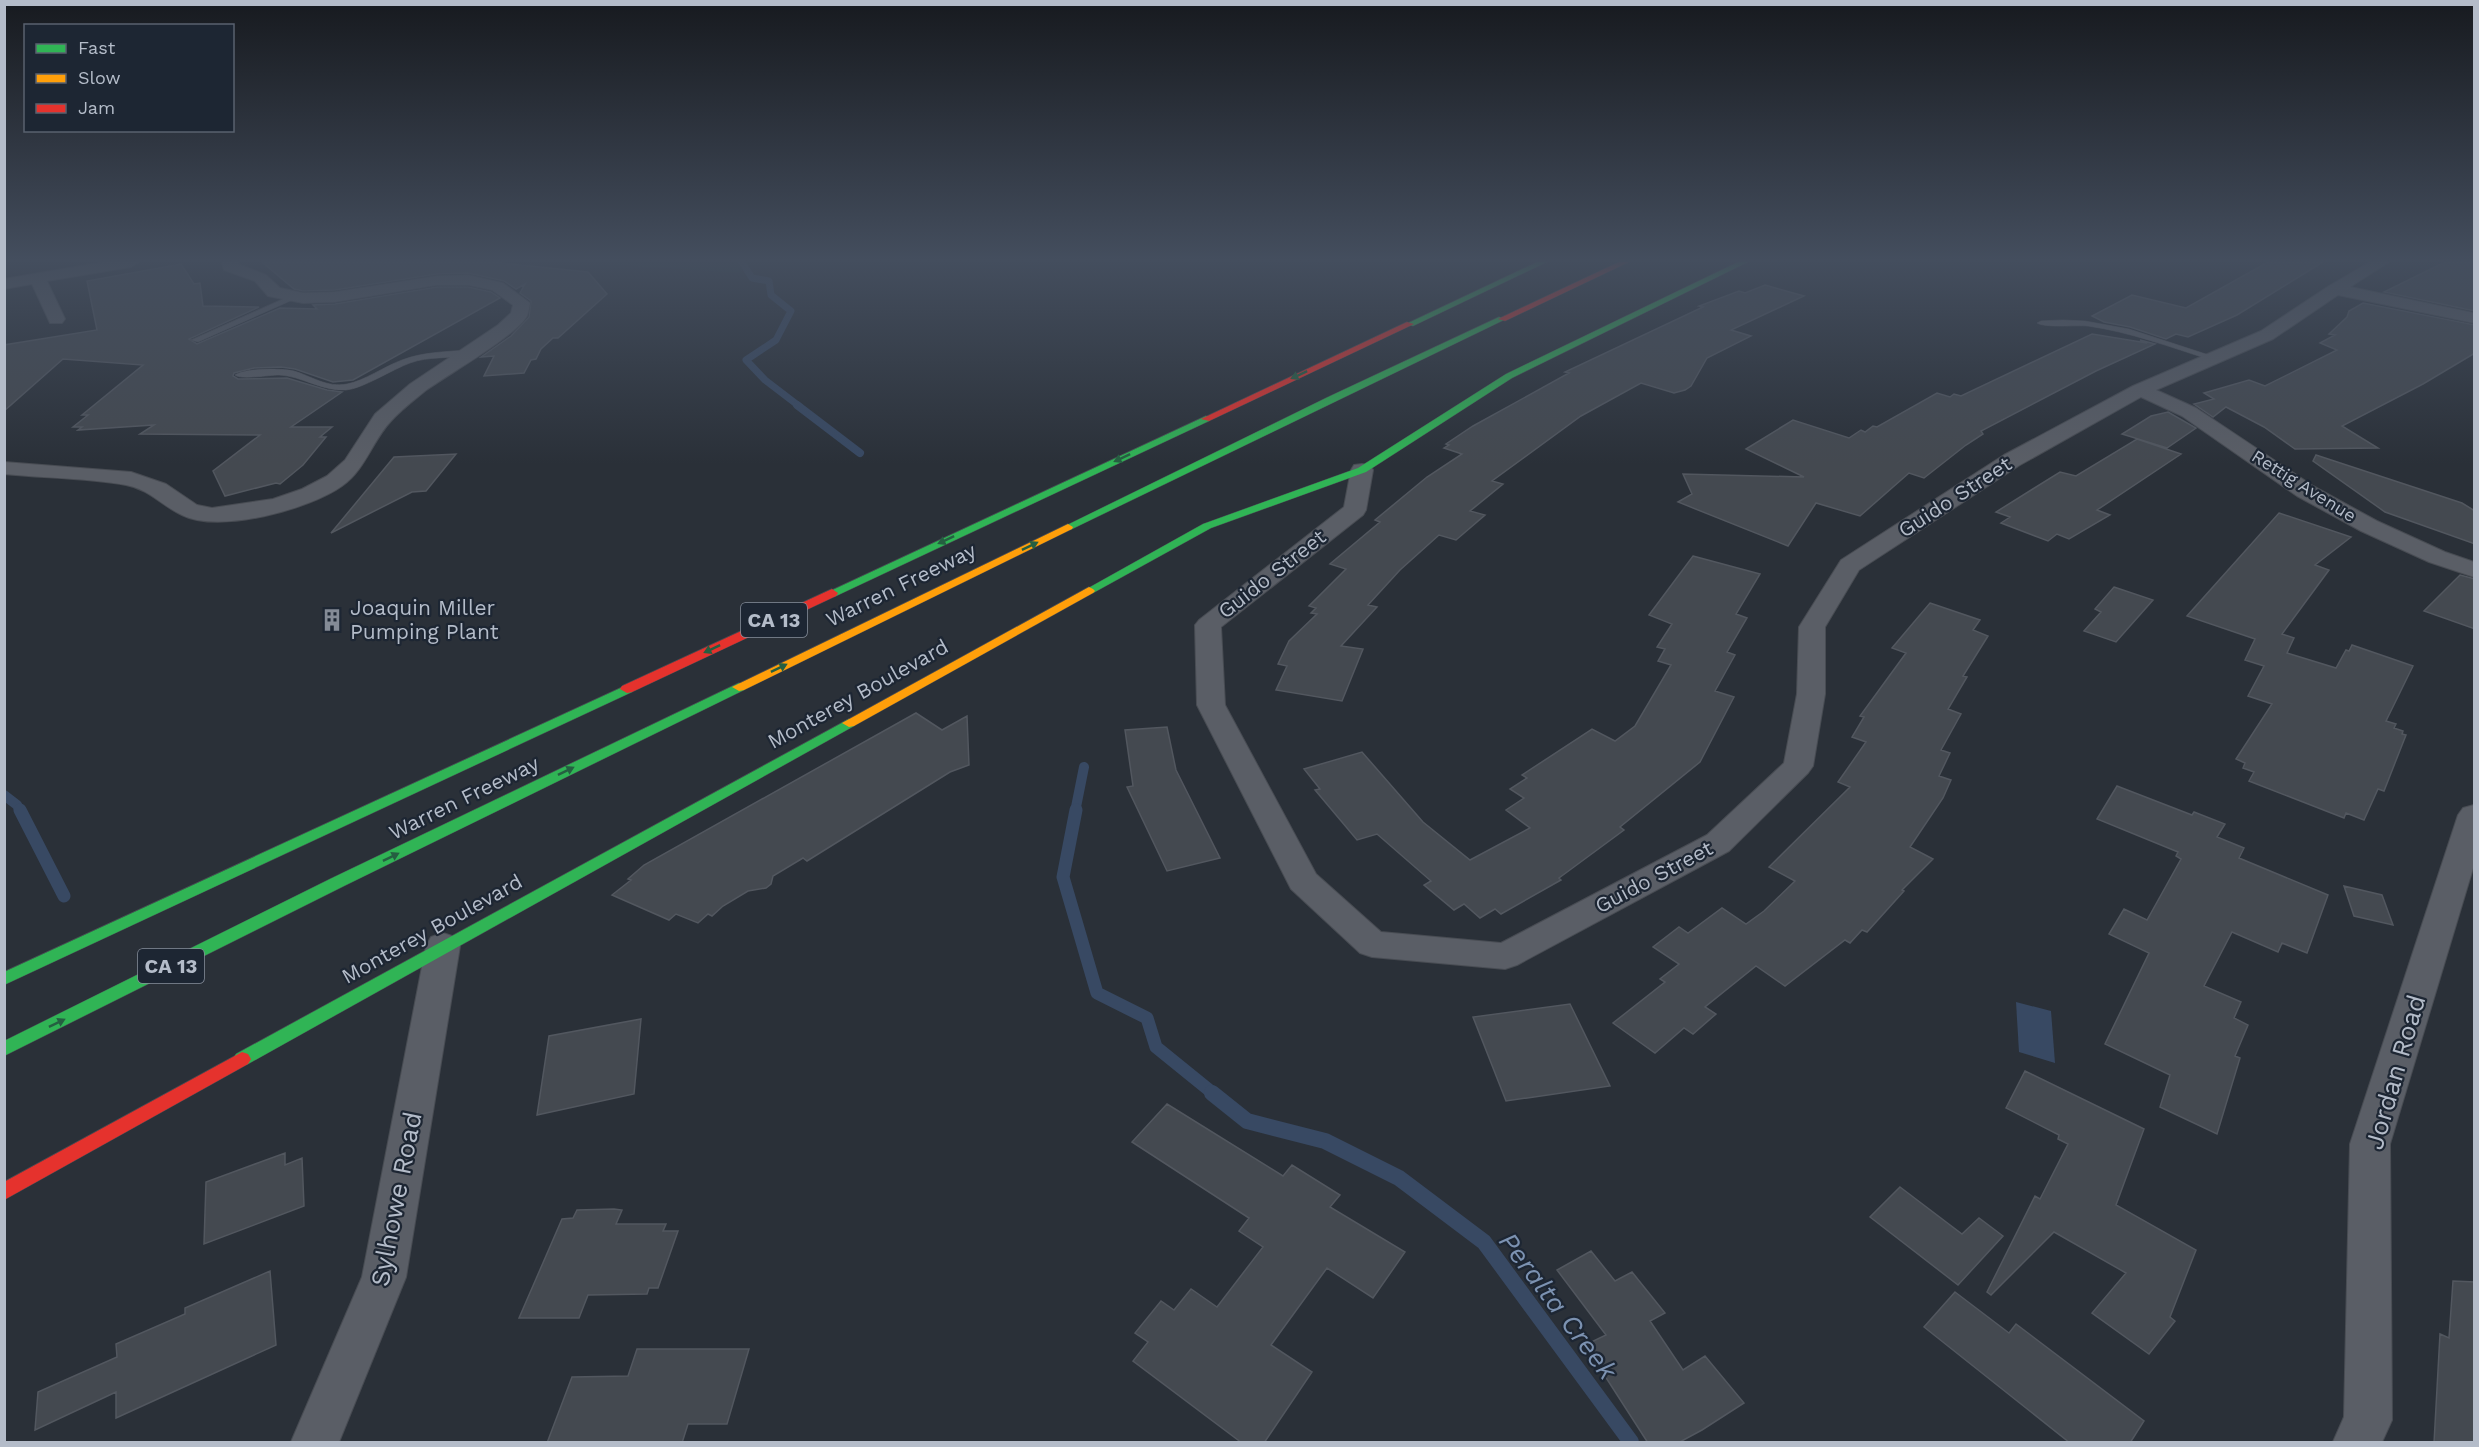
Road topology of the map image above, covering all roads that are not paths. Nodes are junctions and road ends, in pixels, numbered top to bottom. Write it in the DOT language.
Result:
graph roads {
  1 [pos="219,330"];
  2 [pos="503,330"];
  3 [pos="1397,330"];
  4 [pos="1480,330"];
  5 [pos="1605,330"];
  6 [pos="2117,330"];
  7 [pos="2275,330"];
  8 [pos="195,340"];
  9 [pos="466,353"];
  10 [pos="2214,358"];
  11 [pos="239,375"];
  12 [pos="2140,390"];
  13 [pos="4,468"];
  14 [pos="1362,470"];
  15 [pos="2475,570"];
  16 [pos="2475,815"];
  17 [pos="338,882"];
  18 [pos="443,946"];
  19 [pos="4,979"];
  20 [pos="67,1033"];
  21 [pos="4,1049"];
  22 [pos="4,1192"];
  23 [pos="315,1443"];
  24 [pos="2357,1443"];
  1 -- 8 [label="lane"];
  2 -- 9 [label="street"];
  3 -- 19 [label="main road, Warren Freeway / CA 13, one-way"];
  17 -- 4 [label="main road, Warren Freeway / CA 13, one-way"];
  5 -- 14 [label="main road, Monterey Boulevard"];
  6 -- 10 [label="lane"];
  7 -- 10 [label="street, Guido Street"];
  9 -- 11 [label="lane"];
  9 -- 13 [label="street"];
  10 -- 12 [label="street, Guido Street"];
  12 -- 14 [label="street, Guido Street"];
  12 -- 15 [label="street, Rettig Avenue"];
  14 -- 18 [label="main road, Monterey Boulevard"];
  16 -- 24 [label="street, Jordan Road"];
  17 -- 20 [label="main road"];
  21 -- 17 [label="main road, Warren Freeway / CA 13, one-way"];
  18 -- 22 [label="main road, Monterey Boulevard"];
  18 -- 23 [label="street, Sylhowe Road"];
}
